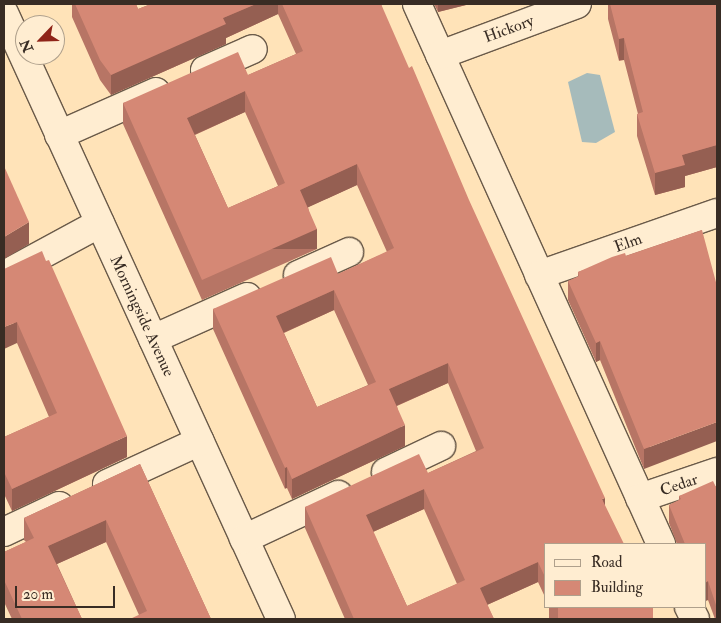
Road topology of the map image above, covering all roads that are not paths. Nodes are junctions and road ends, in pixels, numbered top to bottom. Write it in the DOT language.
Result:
graph roads {
  1 [pos="417,4"];
  2 [pos="578,4"];
  3 [pos="4,13"];
  4 [pos="253,49"];
  5 [pos="440,55"];
  6 [pos="60,135"];
  7 [pos="717,213"];
  8 [pos="100,223"];
  9 [pos="349,252"];
  10 [pos="4,275"];
  11 [pos="539,275"];
  12 [pos="153,339"];
  13 [pos="200,442"];
  14 [pos="441,446"];
  15 [pos="717,472"];
  16 [pos="640,498"];
  17 [pos="4,532"];
  18 [pos="244,540"];
  19 [pos="661,543"];
  20 [pos="281,619"];
  1 -- 5 [label="street"];
  2 -- 5 [label="street, Hickory"];
  3 -- 6 [label="street, Morningside Avenue"];
  4 -- 6 [label="street"];
  5 -- 11 [label="street"];
  6 -- 8 [label="street, Morningside Avenue"];
  7 -- 11 [label="street, Elm"];
  8 -- 10 [label="street"];
  8 -- 12 [label="street, Morningside Avenue"];
  9 -- 12 [label="street"];
  11 -- 16 [label="street"];
  12 -- 13 [label="street, Morningside Avenue"];
  13 -- 17 [label="street"];
  13 -- 18 [label="street, Morningside Avenue"];
  14 -- 18 [label="street"];
  15 -- 16 [label="street, Cedar"];
  16 -- 19 [label="street"];
  18 -- 20 [label="street, Morningside Avenue"];
}
